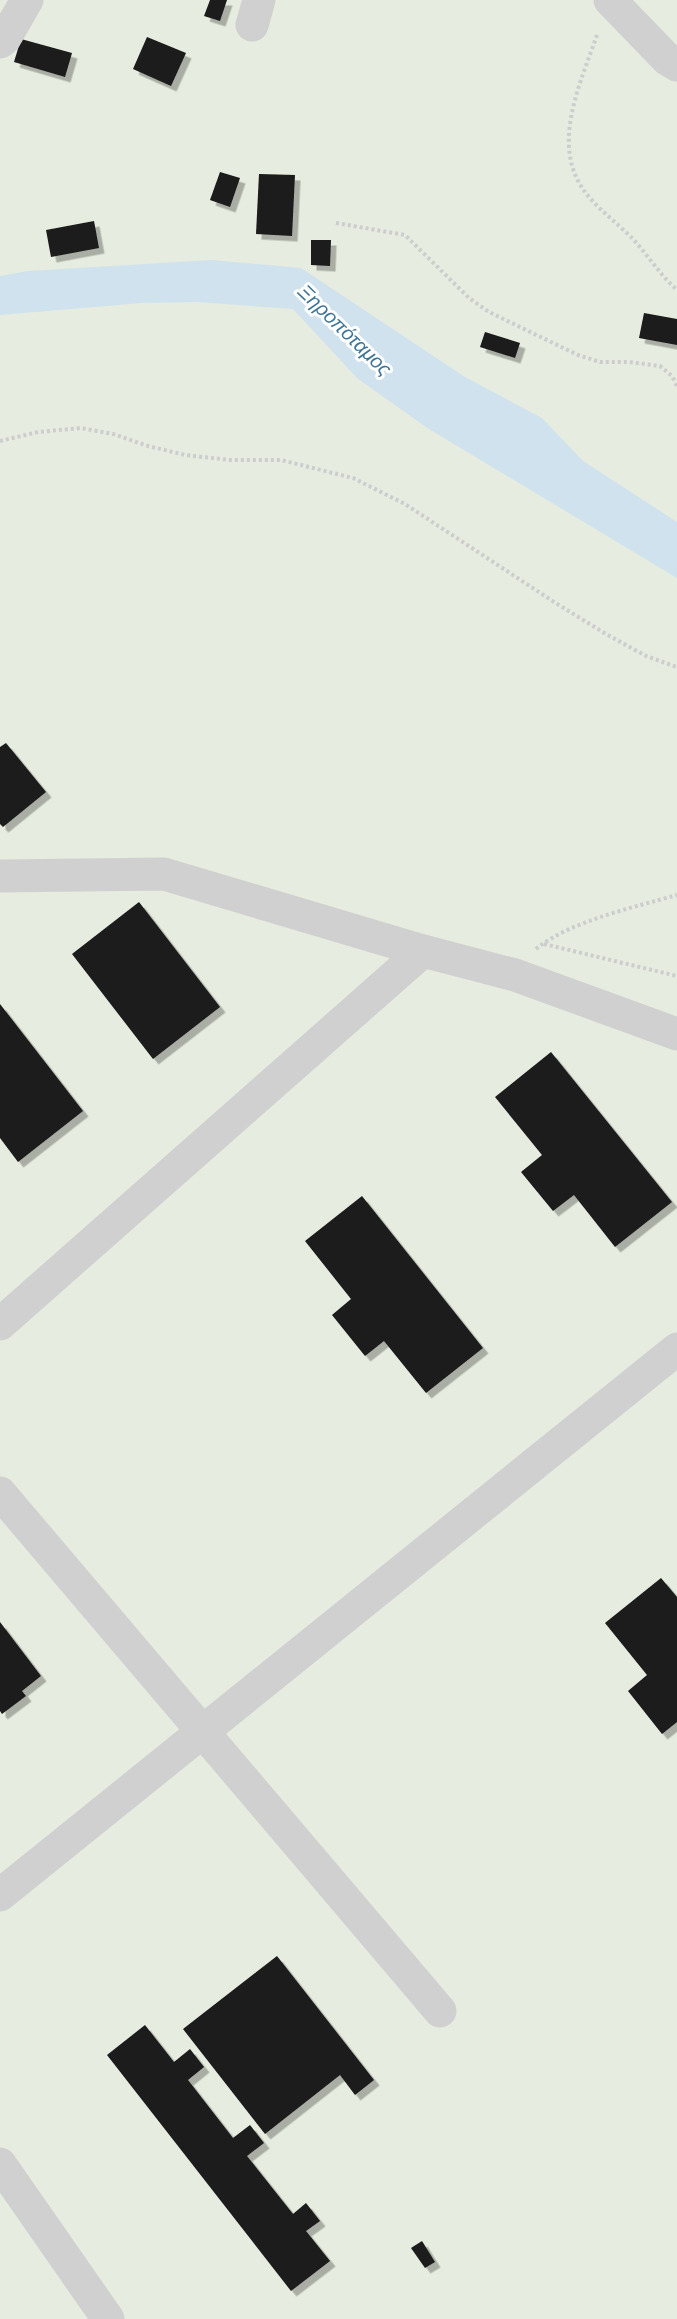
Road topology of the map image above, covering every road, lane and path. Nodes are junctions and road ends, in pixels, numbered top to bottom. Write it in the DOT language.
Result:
graph roads {
  1 [pos="27,0"];
  2 [pos="610,0"];
  3 [pos="598,31"];
  4 [pos="0,42"];
  5 [pos="677,65"];
  6 [pos="336,223"];
  7 [pos="677,290"];
  8 [pos="677,386"];
  9 [pos="0,441"];
  10 [pos="677,667"];
  11 [pos="0,876"];
  12 [pos="677,895"];
  13 [pos="543,944"];
  14 [pos="423,951"];
  15 [pos="515,975"];
  16 [pos="677,976"];
  17 [pos="677,1034"];
  18 [pos="0,1324"];
  19 [pos="677,1349"];
  20 [pos="0,1493"];
  21 [pos="204,1731"];
  22 [pos="0,1896"];
  23 [pos="440,2011"];
  24 [pos="0,2164"];
  25 [pos="108,2319"];
  1 -- 4 [label="street"];
  2 -- 5 [label="street"];
  3 -- 7 [label="path"];
  6 -- 8 [label="path"];
  9 -- 10 [label="path"];
  11 -- 14 [label="street"];
  12 -- 13 [label="path"];
  13 -- 15 [label="path"];
  13 -- 16 [label="path"];
  14 -- 15 [label="street"];
  14 -- 18 [label="street"];
  15 -- 17 [label="street"];
  19 -- 21 [label="street"];
  20 -- 21 [label="street"];
  21 -- 22 [label="street"];
  21 -- 23 [label="street"];
  24 -- 25 [label="street"];
}
